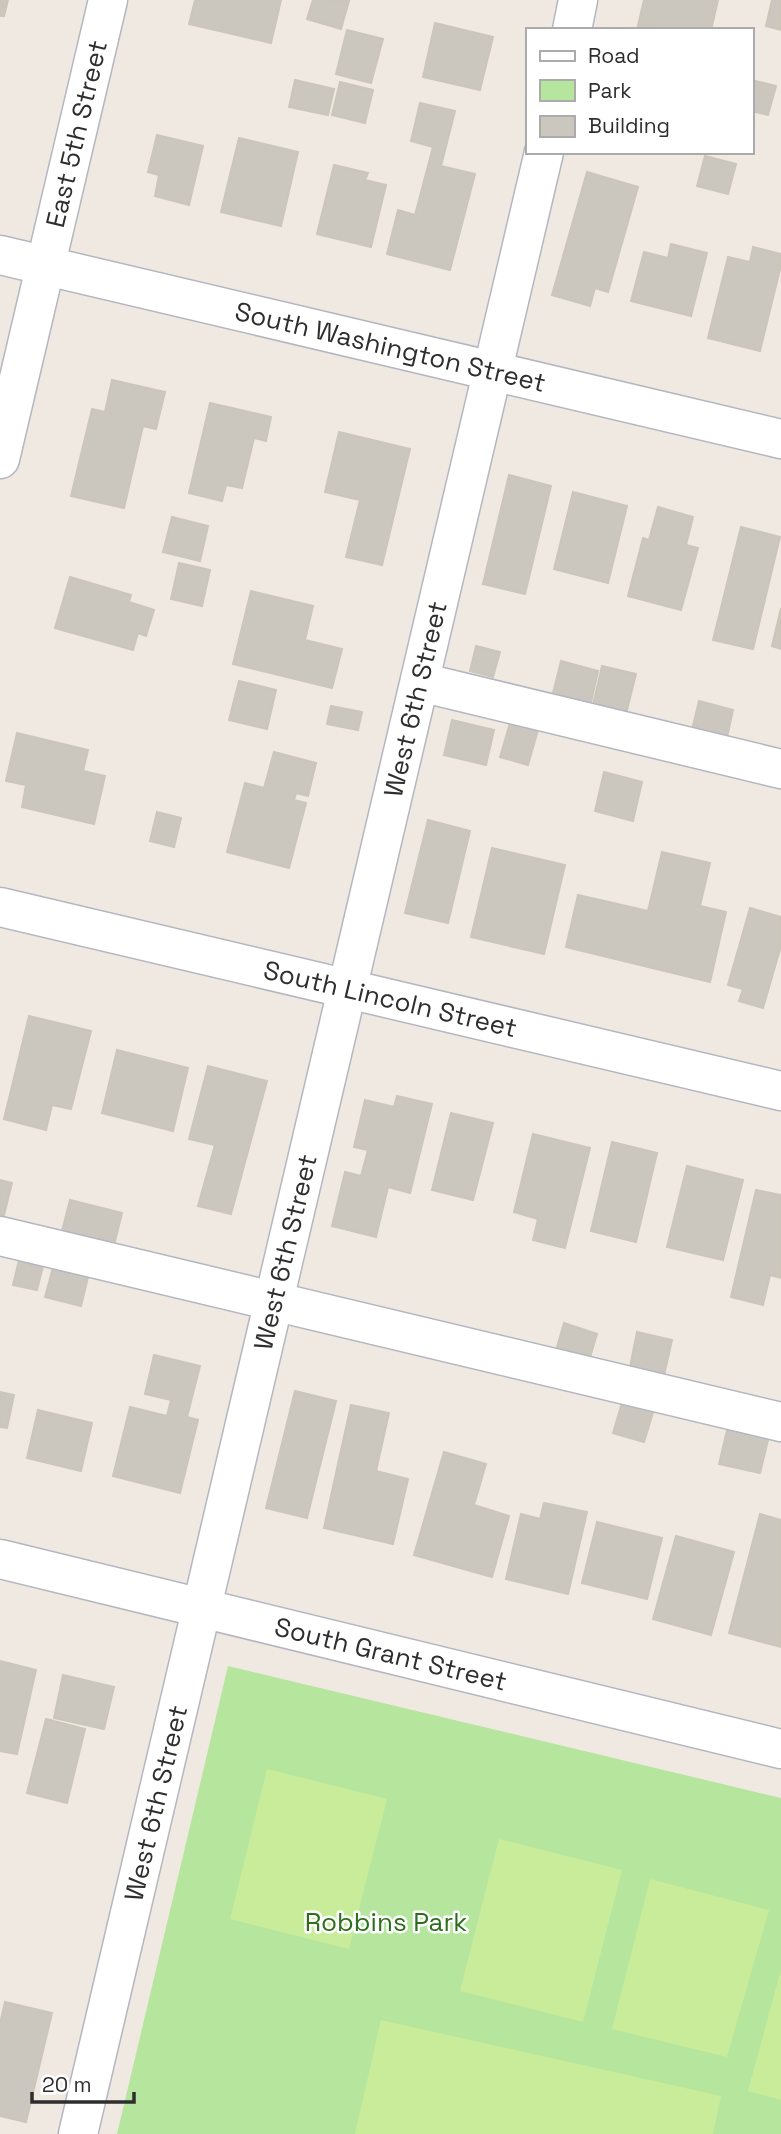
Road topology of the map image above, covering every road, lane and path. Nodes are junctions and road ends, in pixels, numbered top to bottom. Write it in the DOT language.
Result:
graph roads {
  1 [pos="108,0"];
  2 [pos="578,0"];
  3 [pos="572,28"];
  4 [pos="544,154"];
  5 [pos="0,255"];
  6 [pos="46,266"];
  7 [pos="494,371"];
  8 [pos="781,439"];
  9 [pos="0,459"];
  10 [pos="420,682"];
  11 [pos="781,769"];
  12 [pos="0,907"];
  13 [pos="348,988"];
  14 [pos="781,1091"];
  15 [pos="0,1236"];
  16 [pos="274,1301"];
  17 [pos="781,1422"];
  18 [pos="0,1559"];
  19 [pos="202,1608"];
  20 [pos="781,1749"];
  21 [pos="78,2134"];
  1 -- 6 [label="street, East 5th Street"];
  2 -- 3 [label="street"];
  4 -- 7 [label="street, West 6th Street"];
  5 -- 6 [label="street, South Washington Street"];
  6 -- 7 [label="street, South Washington Street"];
  6 -- 9 [label="street, East 5th Street"];
  7 -- 8 [label="street, South Washington Street"];
  7 -- 10 [label="street, West 6th Street"];
  10 -- 11 [label="street"];
  10 -- 13 [label="street, West 6th Street"];
  12 -- 13 [label="street, South Lincoln Street"];
  13 -- 14 [label="street, South Lincoln Street"];
  13 -- 16 [label="street, West 6th Street"];
  15 -- 16 [label="street"];
  16 -- 17 [label="street"];
  16 -- 19 [label="street, West 6th Street"];
  18 -- 19 [label="street, South Grant Street"];
  19 -- 20 [label="street, South Grant Street"];
  19 -- 21 [label="street, West 6th Street"];
}
